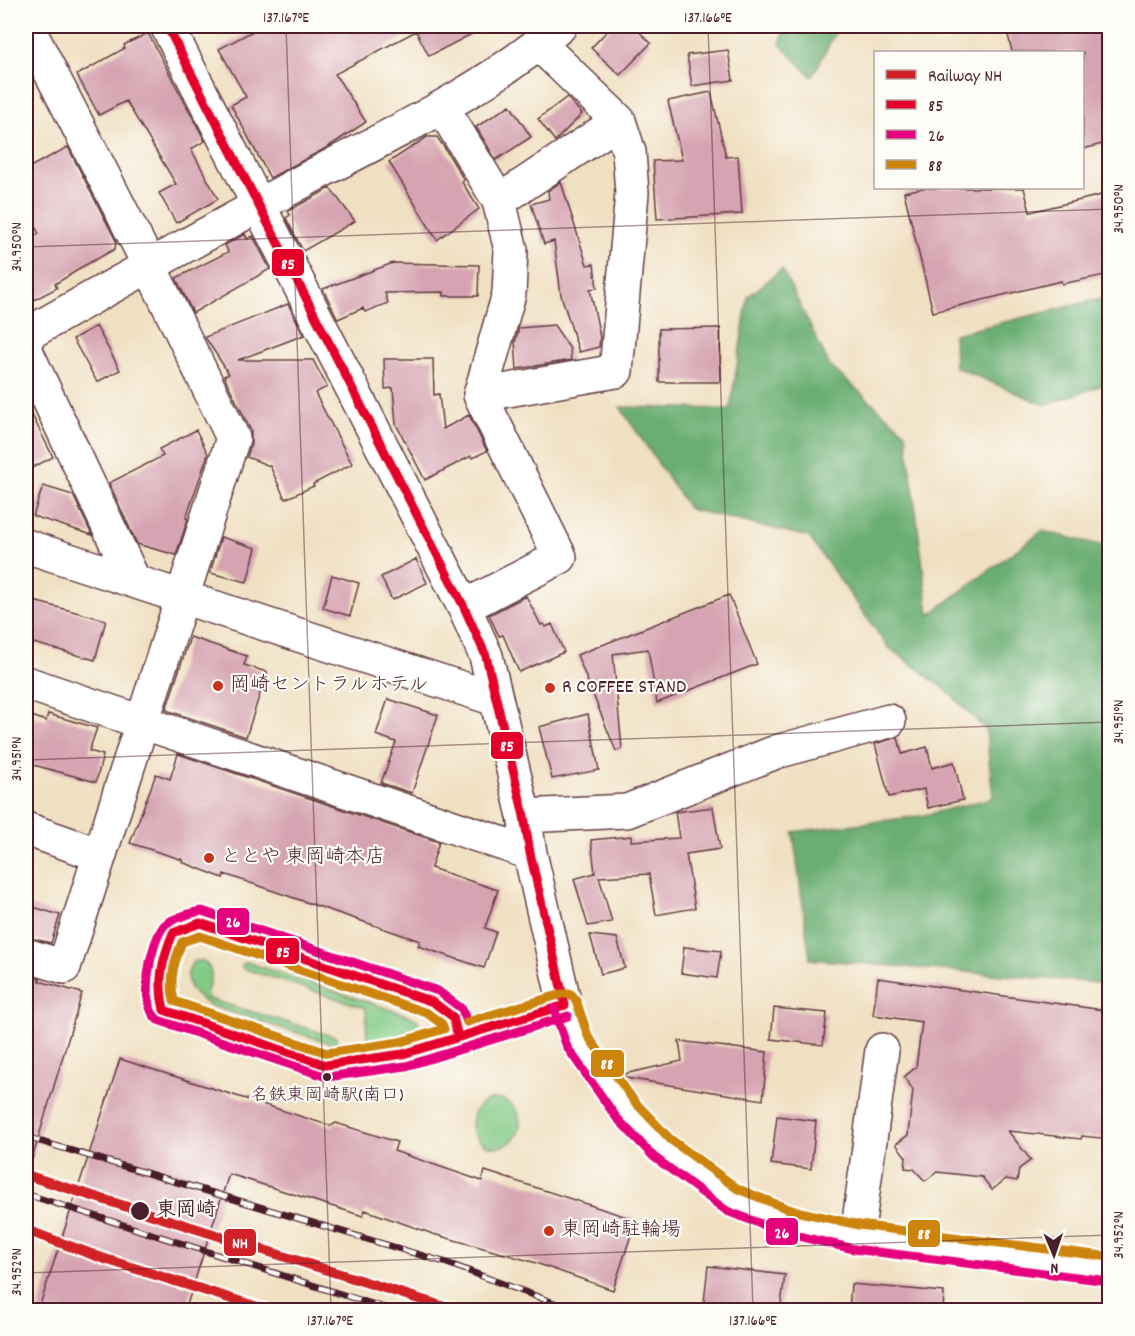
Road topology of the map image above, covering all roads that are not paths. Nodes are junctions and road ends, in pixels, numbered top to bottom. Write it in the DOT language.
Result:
graph roads {
  1 [pos="27,26"];
  2 [pos="167,26"];
  3 [pos="550,35"];
  4 [pos="442,107"];
  5 [pos="619,121"];
  6 [pos="499,201"];
  7 [pos="258,205"];
  8 [pos="149,265"];
  9 [pos="26,335"];
  10 [pos="26,351"];
  11 [pos="480,394"];
  12 [pos="26,546"];
  13 [pos="135,580"];
  14 [pos="182,597"];
  15 [pos="464,607"];
  16 [pos="26,683"];
  17 [pos="495,699"];
  18 [pos="890,721"];
  19 [pos="142,723"];
  20 [pos="524,816"];
  21 [pos="26,829"];
  22 [pos="530,853"];
  23 [pos="100,855"];
  24 [pos="26,955"];
  25 [pos="882,1050"];
  26 [pos="857,1238"];
  27 [pos="1110,1269"];
  1 -- 8 [label="street"];
  2 -- 7 [label="street"];
  3 -- 4 [label="street"];
  3 -- 5 [label="street"];
  4 -- 6 [label="street"];
  4 -- 7 [label="street"];
  5 -- 6 [label="street"];
  5 -- 11 [label="street"];
  6 -- 11 [label="street"];
  7 -- 8 [label="street"];
  7 -- 15 [label="street"];
  8 -- 9 [label="street"];
  8 -- 14 [label="street"];
  10 -- 13 [label="street"];
  11 -- 15 [label="street"];
  12 -- 13 [label="street"];
  13 -- 14 [label="street"];
  14 -- 17 [label="street"];
  14 -- 19 [label="street"];
  15 -- 17 [label="street"];
  16 -- 19 [label="street"];
  17 -- 20 [label="street"];
  18 -- 20 [label="street"];
  19 -- 22 [label="street"];
  19 -- 23 [label="street"];
  20 -- 22 [label="street"];
  21 -- 23 [label="street"];
  22 -- 26 [label="street"];
  23 -- 24 [label="street"];
  25 -- 26 [label="street"];
  26 -- 27 [label="street"];
}
